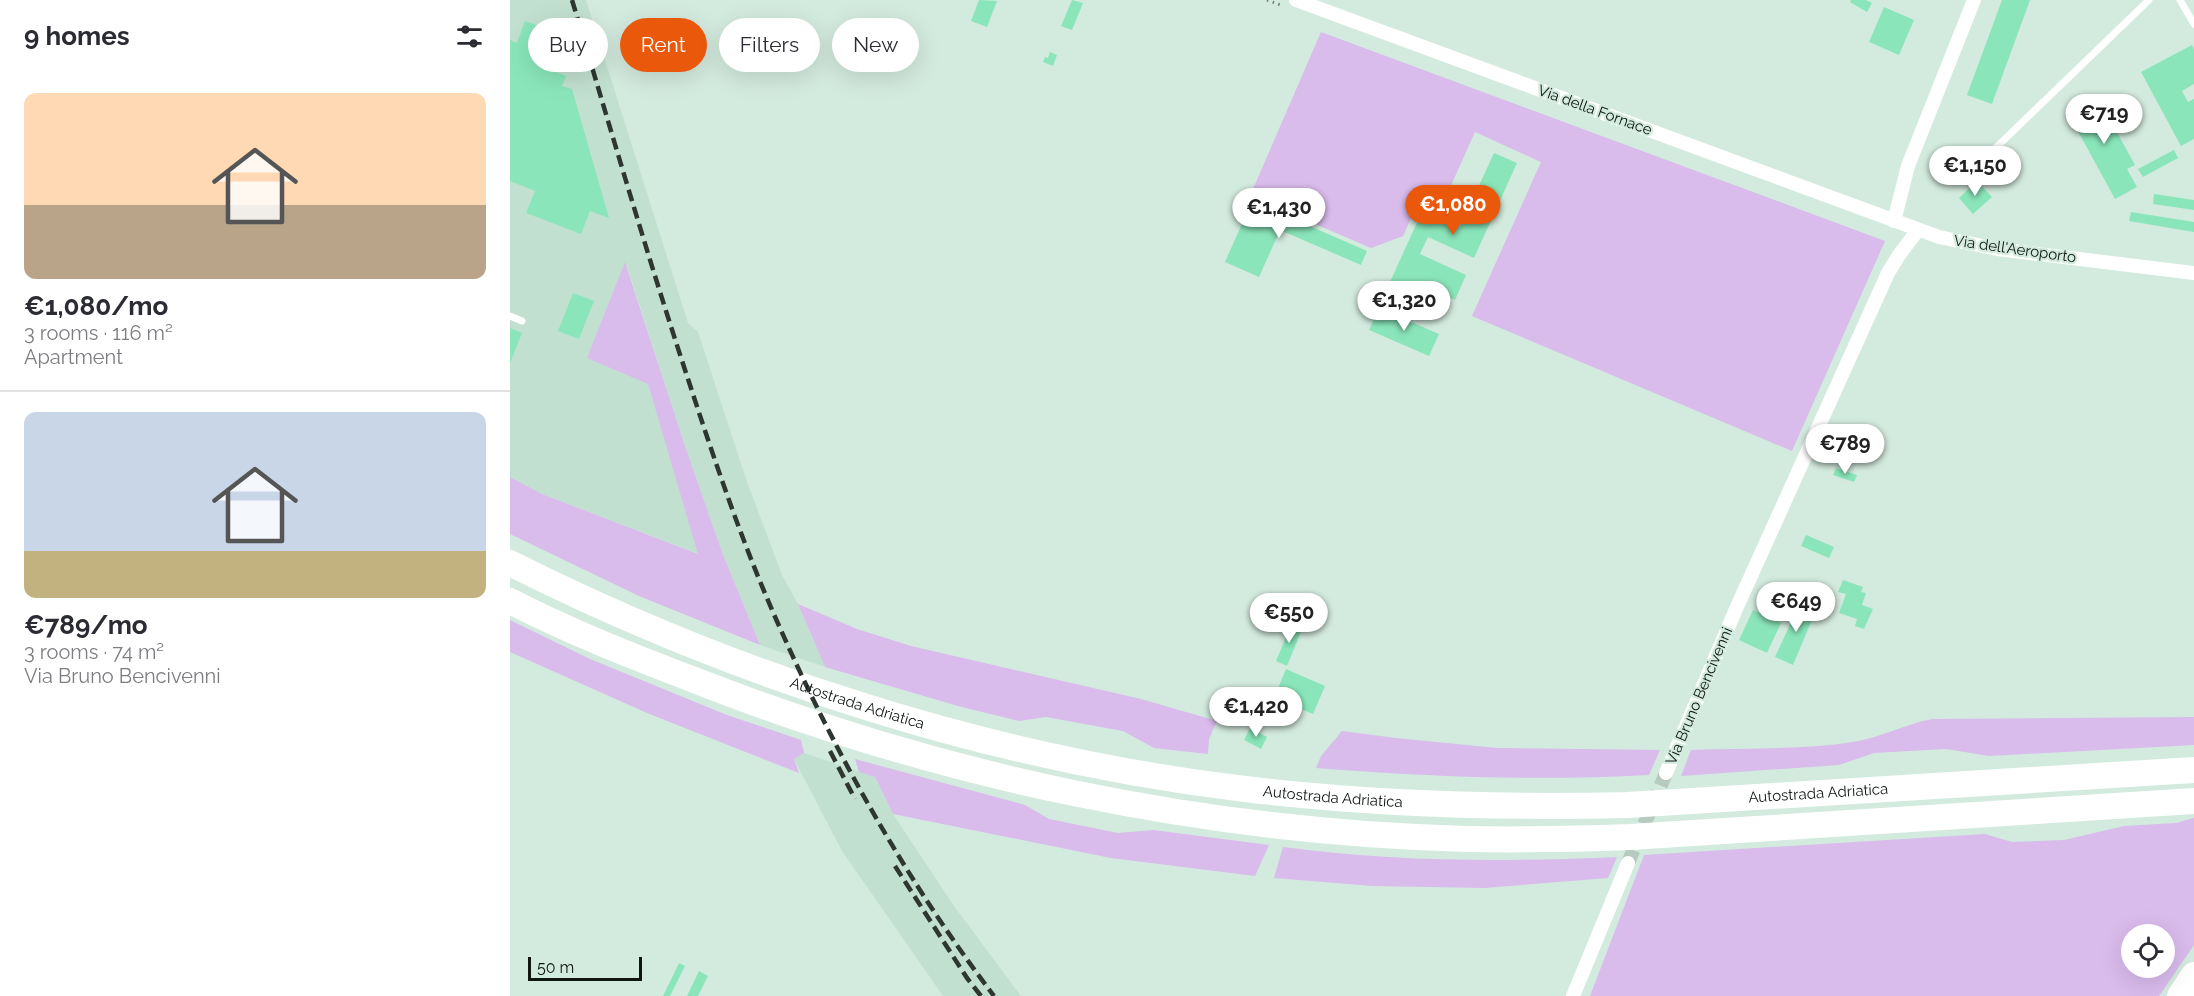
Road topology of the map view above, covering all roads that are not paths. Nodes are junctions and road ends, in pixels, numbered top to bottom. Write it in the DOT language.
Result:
graph roads {
  1 [pos="1296,0"];
  2 [pos="1974,0"];
  3 [pos="2149,0"];
  4 [pos="2180,0"];
  5 [pos="2194,24"];
  6 [pos="1978,165"];
  7 [pos="1894,221"];
  8 [pos="1918,230"];
  9 [pos="2194,273"];
  10 [pos="510,316"];
  11 [pos="522,321"];
  12 [pos="510,563"];
  13 [pos="510,601"];
  14 [pos="2194,770"];
  15 [pos="1666,773"];
  16 [pos="2194,801"];
  17 [pos="1628,863"];
  18 [pos="2194,975"];
  19 [pos="1573,996"];
  20 [pos="2180,996"];
  1 -- 7 [label="street, Via della Fornace"];
  2 -- 7 [label="street"];
  3 -- 6 [label="lane"];
  4 -- 5 [label="lane"];
  7 -- 8 [label="street, Via dell'Aeroporto"];
  8 -- 9 [label="street, Via dell'Aeroporto"];
  8 -- 15 [label="street, Via Bruno Bencivenni"];
  10 -- 11 [label="lane"];
  12 -- 14 [label="highway, Autostrada Adriatica"];
  13 -- 16 [label="highway"];
  17 -- 19 [label="street"];
  18 -- 20 [label="highway"];
}
